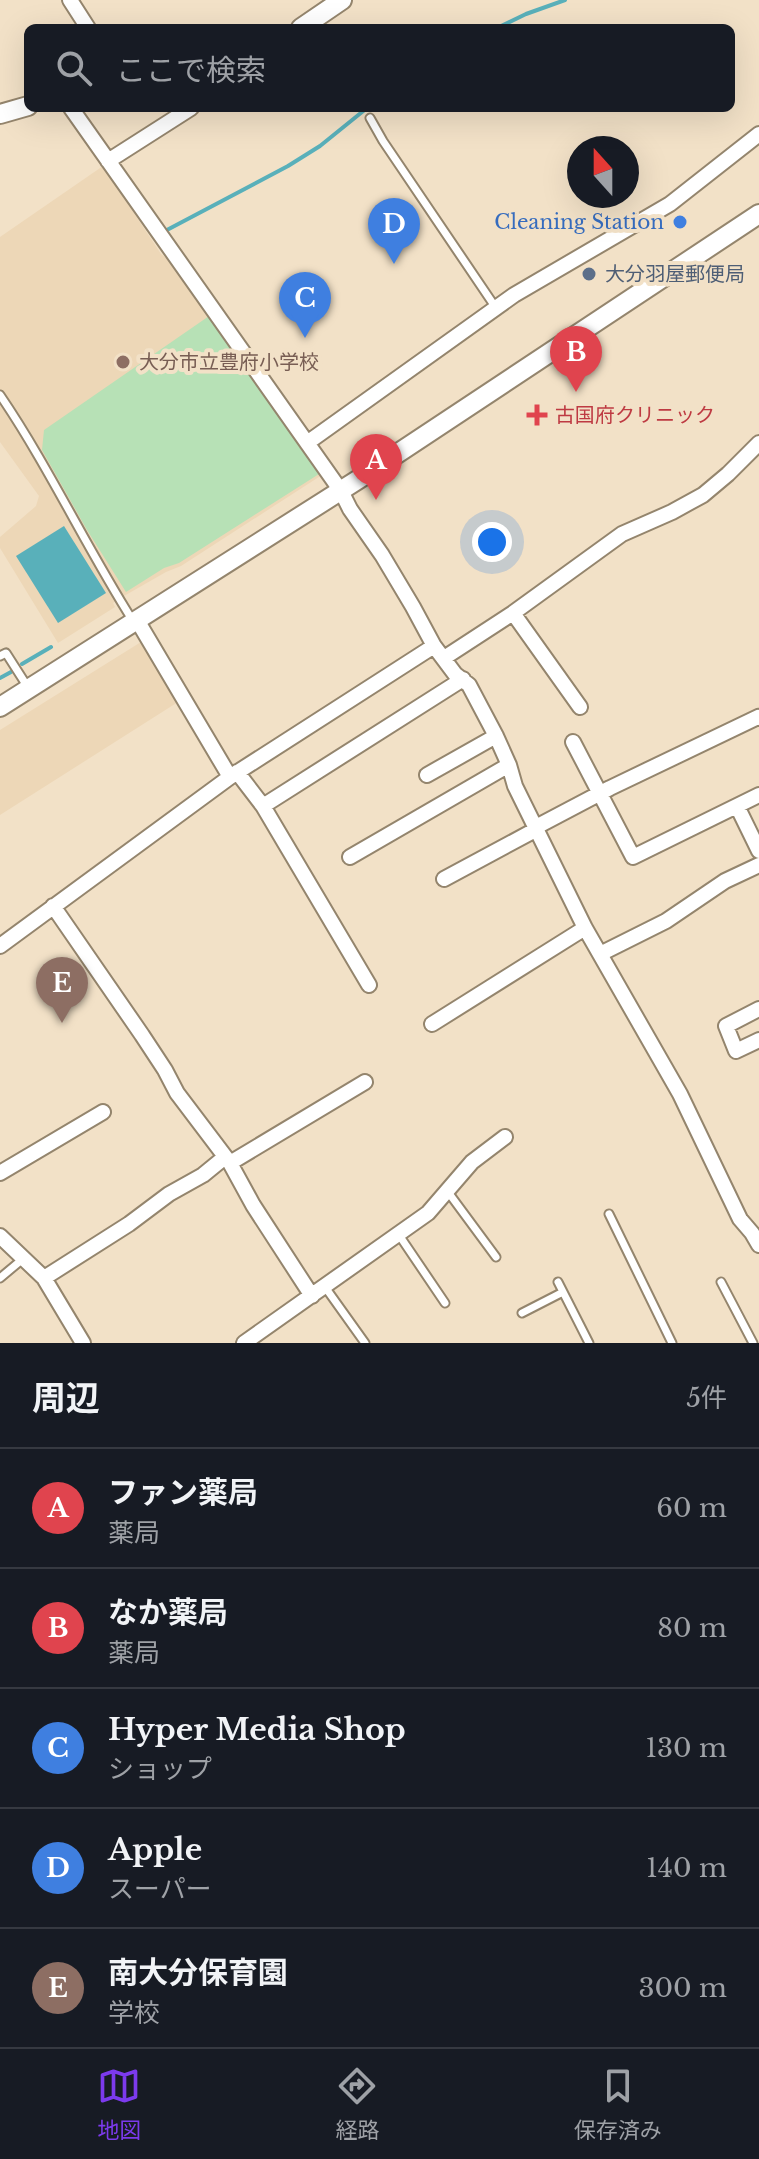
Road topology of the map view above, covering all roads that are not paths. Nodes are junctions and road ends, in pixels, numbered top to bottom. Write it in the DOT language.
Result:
graph roads {
  1 [pos="70,0"];
  2 [pos="342,0"];
  3 [pos="85,24"];
  4 [pos="307,24"];
  5 [pos="24,107"];
  6 [pos="74,112"];
  7 [pos="185,112"];
  8 [pos="0,114"];
  9 [pos="370,118"];
  10 [pos="759,134"];
  11 [pos="108,161"];
  12 [pos="759,214"];
  13 [pos="496,308"];
  14 [pos="0,395"];
  15 [pos="307,443"];
  16 [pos="756,453"];
  17 [pos="341,491"];
  18 [pos="513,613"];
  19 [pos="136,621"];
  20 [pos="434,646"];
  21 [pos="0,656"];
  22 [pos="444,658"];
  23 [pos="463,679"];
  24 [pos="29,689"];
  25 [pos="0,707"];
  26 [pos="580,707"];
  27 [pos="759,718"];
  28 [pos="496,736"];
  29 [pos="573,742"];
  30 [pos="509,765"];
  31 [pos="234,774"];
  32 [pos="427,775"];
  33 [pos="600,794"];
  34 [pos="759,795"];
  35 [pos="263,806"];
  36 [pos="737,806"];
  37 [pos="537,828"];
  38 [pos="350,857"];
  39 [pos="758,865"];
  40 [pos="444,879"];
  41 [pos="53,906"];
  42 [pos="585,928"];
  43 [pos="0,946"];
  44 [pos="600,954"];
  45 [pos="369,985"];
  46 [pos="759,1009"];
  47 [pos="432,1024"];
  48 [pos="759,1040"];
  49 [pos="365,1082"];
  50 [pos="103,1112"];
  51 [pos="505,1137"];
  52 [pos="228,1160"];
  53 [pos="0,1173"];
  54 [pos="448,1192"];
  55 [pos="609,1214"];
  56 [pos="399,1235"];
  57 [pos="0,1236"];
  58 [pos="757,1236"];
  59 [pos="496,1257"];
  60 [pos="24,1258"];
  61 [pos="0,1278"];
  62 [pos="44,1278"];
  63 [pos="558,1282"];
  64 [pos="721,1282"];
  65 [pos="318,1291"];
  66 [pos="563,1292"];
  67 [pos="445,1303"];
  68 [pos="522,1313"];
  69 [pos="83,1343"];
  70 [pos="244,1343"];
  71 [pos="365,1343"];
  72 [pos="589,1343"];
  73 [pos="672,1343"];
  74 [pos="753,1343"];
  1 -- 3 [label="street"];
  2 -- 4 [label="street"];
  5 -- 8 [label="street"];
  6 -- 11 [label="street"];
  7 -- 11 [label="street"];
  9 -- 13 [label="lane"];
  10 -- 13 [label="street"];
  11 -- 15 [label="street"];
  12 -- 17 [label="street"];
  13 -- 15 [label="street"];
  14 -- 19 [label="lane"];
  15 -- 17 [label="street"];
  16 -- 18 [label="street"];
  17 -- 19 [label="street"];
  17 -- 20 [label="street"];
  18 -- 22 [label="street"];
  18 -- 26 [label="street"];
  19 -- 24 [label="street"];
  19 -- 31 [label="street"];
  20 -- 22 [label="street"];
  20 -- 31 [label="street"];
  21 -- 24 [label="lane"];
  22 -- 23 [label="street"];
  23 -- 28 [label="street"];
  23 -- 35 [label="street"];
  24 -- 25 [label="street"];
  27 -- 33 [label="street"];
  28 -- 30 [label="street"];
  28 -- 32 [label="street"];
  29 -- 33 [label="street"];
  30 -- 37 [label="street"];
  30 -- 38 [label="street"];
  31 -- 35 [label="street"];
  31 -- 41 [label="street"];
  33 -- 36 [label="street"];
  33 -- 37 [label="street"];
  34 -- 36 [label="street"];
  35 -- 45 [label="street"];
  36 -- 39 [label="street"];
  37 -- 40 [label="street"];
  37 -- 42 [label="street"];
  39 -- 44 [label="street"];
  41 -- 43 [label="street"];
  41 -- 52 [label="street"];
  42 -- 44 [label="street"];
  42 -- 47 [label="street"];
  44 -- 58 [label="street"];
  46 -- 48 [label="street"];
  49 -- 52 [label="street"];
  50 -- 53 [label="street"];
  51 -- 54 [label="street"];
  52 -- 62 [label="street"];
  52 -- 65 [label="street"];
  54 -- 56 [label="street"];
  54 -- 59 [label="lane"];
  55 -- 73 [label="lane"];
  56 -- 65 [label="street"];
  56 -- 67 [label="lane"];
  57 -- 60 [label="street"];
  60 -- 61 [label="lane"];
  60 -- 62 [label="street"];
  62 -- 69 [label="street"];
  63 -- 66 [label="lane"];
  64 -- 74 [label="lane"];
  65 -- 70 [label="street"];
  65 -- 71 [label="lane"];
  66 -- 68 [label="lane"];
  66 -- 72 [label="lane"];
}
